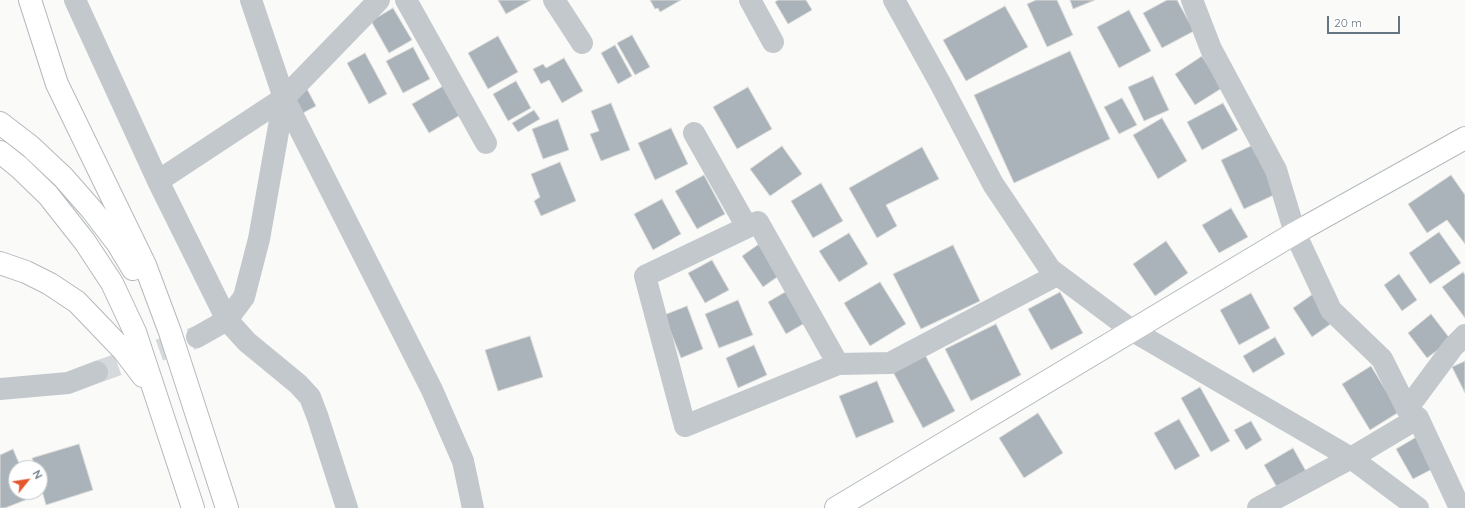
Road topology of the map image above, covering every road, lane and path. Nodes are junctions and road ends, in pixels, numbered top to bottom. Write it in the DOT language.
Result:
graph roads {
  1 [pos="30,0"];
  2 [pos="75,0"];
  3 [pos="250,0"];
  4 [pos="379,0"];
  5 [pos="406,0"];
  6 [pos="554,0"];
  7 [pos="750,0"];
  8 [pos="894,0"];
  9 [pos="1192,0"];
  10 [pos="773,42"];
  11 [pos="582,43"];
  12 [pos="284,98"];
  13 [pos="0,123"];
  14 [pos="694,133"];
  15 [pos="1465,138"];
  16 [pos="486,143"];
  17 [pos="0,152"];
  18 [pos="158,181"];
  19 [pos="747,228"];
  20 [pos="1295,233"];
  21 [pos="0,263"];
  22 [pos="1057,275"];
  23 [pos="227,320"];
  24 [pos="1133,331"];
  25 [pos="170,332"];
  26 [pos="1465,335"];
  27 [pos="197,337"];
  28 [pos="838,364"];
  29 [pos="97,372"];
  30 [pos="0,389"];
  31 [pos="163,414"];
  32 [pos="1413,414"];
  33 [pos="1350,458"];
  34 [pos="193,508"];
  35 [pos="226,508"];
  36 [pos="347,508"];
  37 [pos="473,508"];
  38 [pos="836,508"];
  39 [pos="1258,508"];
  40 [pos="1418,508"];
  41 [pos="1459,508"];
  1 -- 25 [label="main road"];
  2 -- 18 [label="street"];
  3 -- 12 [label="street"];
  4 -- 12 [label="street"];
  5 -- 16 [label="street"];
  6 -- 11 [label="street"];
  7 -- 10 [label="street"];
  8 -- 22 [label="street"];
  9 -- 20 [label="street"];
  12 -- 18 [label="street"];
  12 -- 23 [label="street"];
  12 -- 37 [label="street"];
  13 -- 25 [label="main road"];
  14 -- 19 [label="street"];
  15 -- 20 [label="main road"];
  17 -- 31 [label="main road"];
  18 -- 23 [label="street"];
  19 -- 28 [label="street"];
  19 -- 28 [label="street"];
  20 -- 24 [label="main road"];
  20 -- 32 [label="street"];
  21 -- 31 [label="main road"];
  22 -- 24 [label="street"];
  22 -- 28 [label="street"];
  23 -- 27 [label="street"];
  23 -- 36 [label="street"];
  24 -- 33 [label="street"];
  24 -- 38 [label="main road"];
  25 -- 35 [label="main road"];
  26 -- 32 [label="street"];
  29 -- 30 [label="street"];
  31 -- 34 [label="main road"];
  32 -- 33 [label="street"];
  32 -- 41 [label="street"];
  33 -- 39 [label="street"];
  33 -- 40 [label="street"];
}
